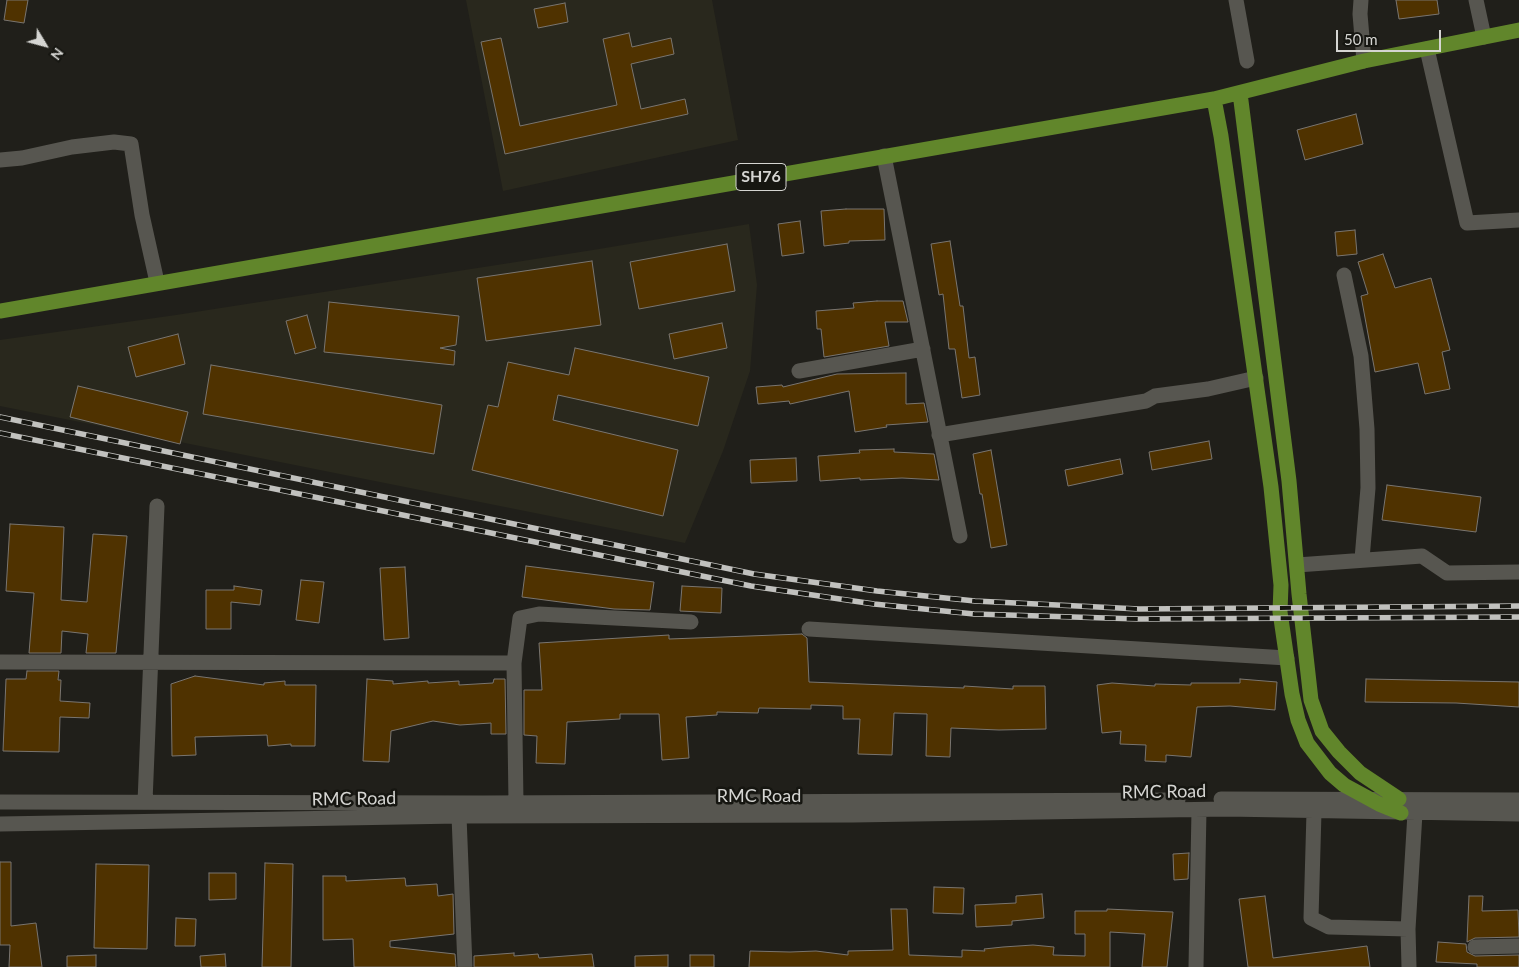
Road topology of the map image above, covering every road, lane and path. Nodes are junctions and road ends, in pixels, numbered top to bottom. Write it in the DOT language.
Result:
graph roads {
  1 [pos="1236,0"];
  2 [pos="1361,0"];
  3 [pos="1476,0"];
  4 [pos="1519,30"];
  5 [pos="1484,37"];
  6 [pos="1427,49"];
  7 [pos="1247,61"];
  8 [pos="1364,61"];
  9 [pos="1240,93"];
  10 [pos="1214,99"];
  11 [pos="884,156"];
  12 [pos="0,160"];
  13 [pos="1519,220"];
  14 [pos="1344,275"];
  15 [pos="157,282"];
  16 [pos="0,311"];
  17 [pos="923,349"];
  18 [pos="799,371"];
  19 [pos="1256,378"];
  20 [pos="939,436"];
  21 [pos="158,506"];
  22 [pos="960,536"];
  23 [pos="1362,559"];
  24 [pos="1297,565"];
  25 [pos="1519,572"];
  26 [pos="691,622"];
  27 [pos="809,629"];
  28 [pos="1287,658"];
  29 [pos="0,662"];
  30 [pos="514,663"];
  31 [pos="152,664"];
  32 [pos="1519,800"];
  33 [pos="0,802"];
  34 [pos="145,802"];
  35 [pos="516,803"];
  36 [pos="1405,808"];
  37 [pos="1199,810"];
  38 [pos="1314,812"];
  39 [pos="1519,814"];
  40 [pos="459,816"];
  41 [pos="0,824"];
  42 [pos="1408,928"];
  43 [pos="1519,946"];
  44 [pos="1475,947"];
  45 [pos="465,967"];
  46 [pos="1196,967"];
  47 [pos="1409,967"];
  1 -- 7 [label="street"];
  2 -- 8 [label="street"];
  3 -- 5 [label="street"];
  4 -- 5 [label="main road, SH76"];
  5 -- 6 [label="main road, SH76"];
  6 -- 8 [label="main road, SH76"];
  6 -- 13 [label="street"];
  8 -- 9 [label="main road, SH76"];
  9 -- 10 [label="main road, SH76"];
  9 -- 24 [label="main road"];
  10 -- 11 [label="main road, SH76"];
  10 -- 19 [label="main road"];
  11 -- 15 [label="main road, SH76"];
  11 -- 17 [label="street"];
  12 -- 15 [label="street"];
  14 -- 23 [label="street"];
  15 -- 16 [label="main road, SH76"];
  17 -- 18 [label="street"];
  17 -- 20 [label="street"];
  19 -- 20 [label="street"];
  19 -- 28 [label="main road"];
  20 -- 22 [label="street"];
  21 -- 31 [label="street"];
  23 -- 24 [label="street"];
  23 -- 25 [label="street"];
  24 -- 36 [label="main road"];
  26 -- 30 [label="street"];
  27 -- 28 [label="street"];
  28 -- 36 [label="main road"];
  29 -- 31 [label="street"];
  30 -- 31 [label="street"];
  30 -- 35 [label="street"];
  31 -- 34 [label="street"];
  32 -- 36 [label="street, RMC Road"];
  33 -- 34 [label="street, RMC Road"];
  34 -- 35 [label="street, RMC Road"];
  35 -- 36 [label="street, RMC Road"];
  36 -- 38 [label="street, RMC Road"];
  36 -- 39 [label="street, RMC Road"];
  36 -- 42 [label="street"];
  37 -- 38 [label="street, RMC Road"];
  37 -- 40 [label="street, RMC Road"];
  37 -- 46 [label="street"];
  38 -- 42 [label="street"];
  40 -- 41 [label="street, RMC Road"];
  40 -- 45 [label="street"];
  42 -- 47 [label="street"];
  43 -- 44 [label="street"];
}
